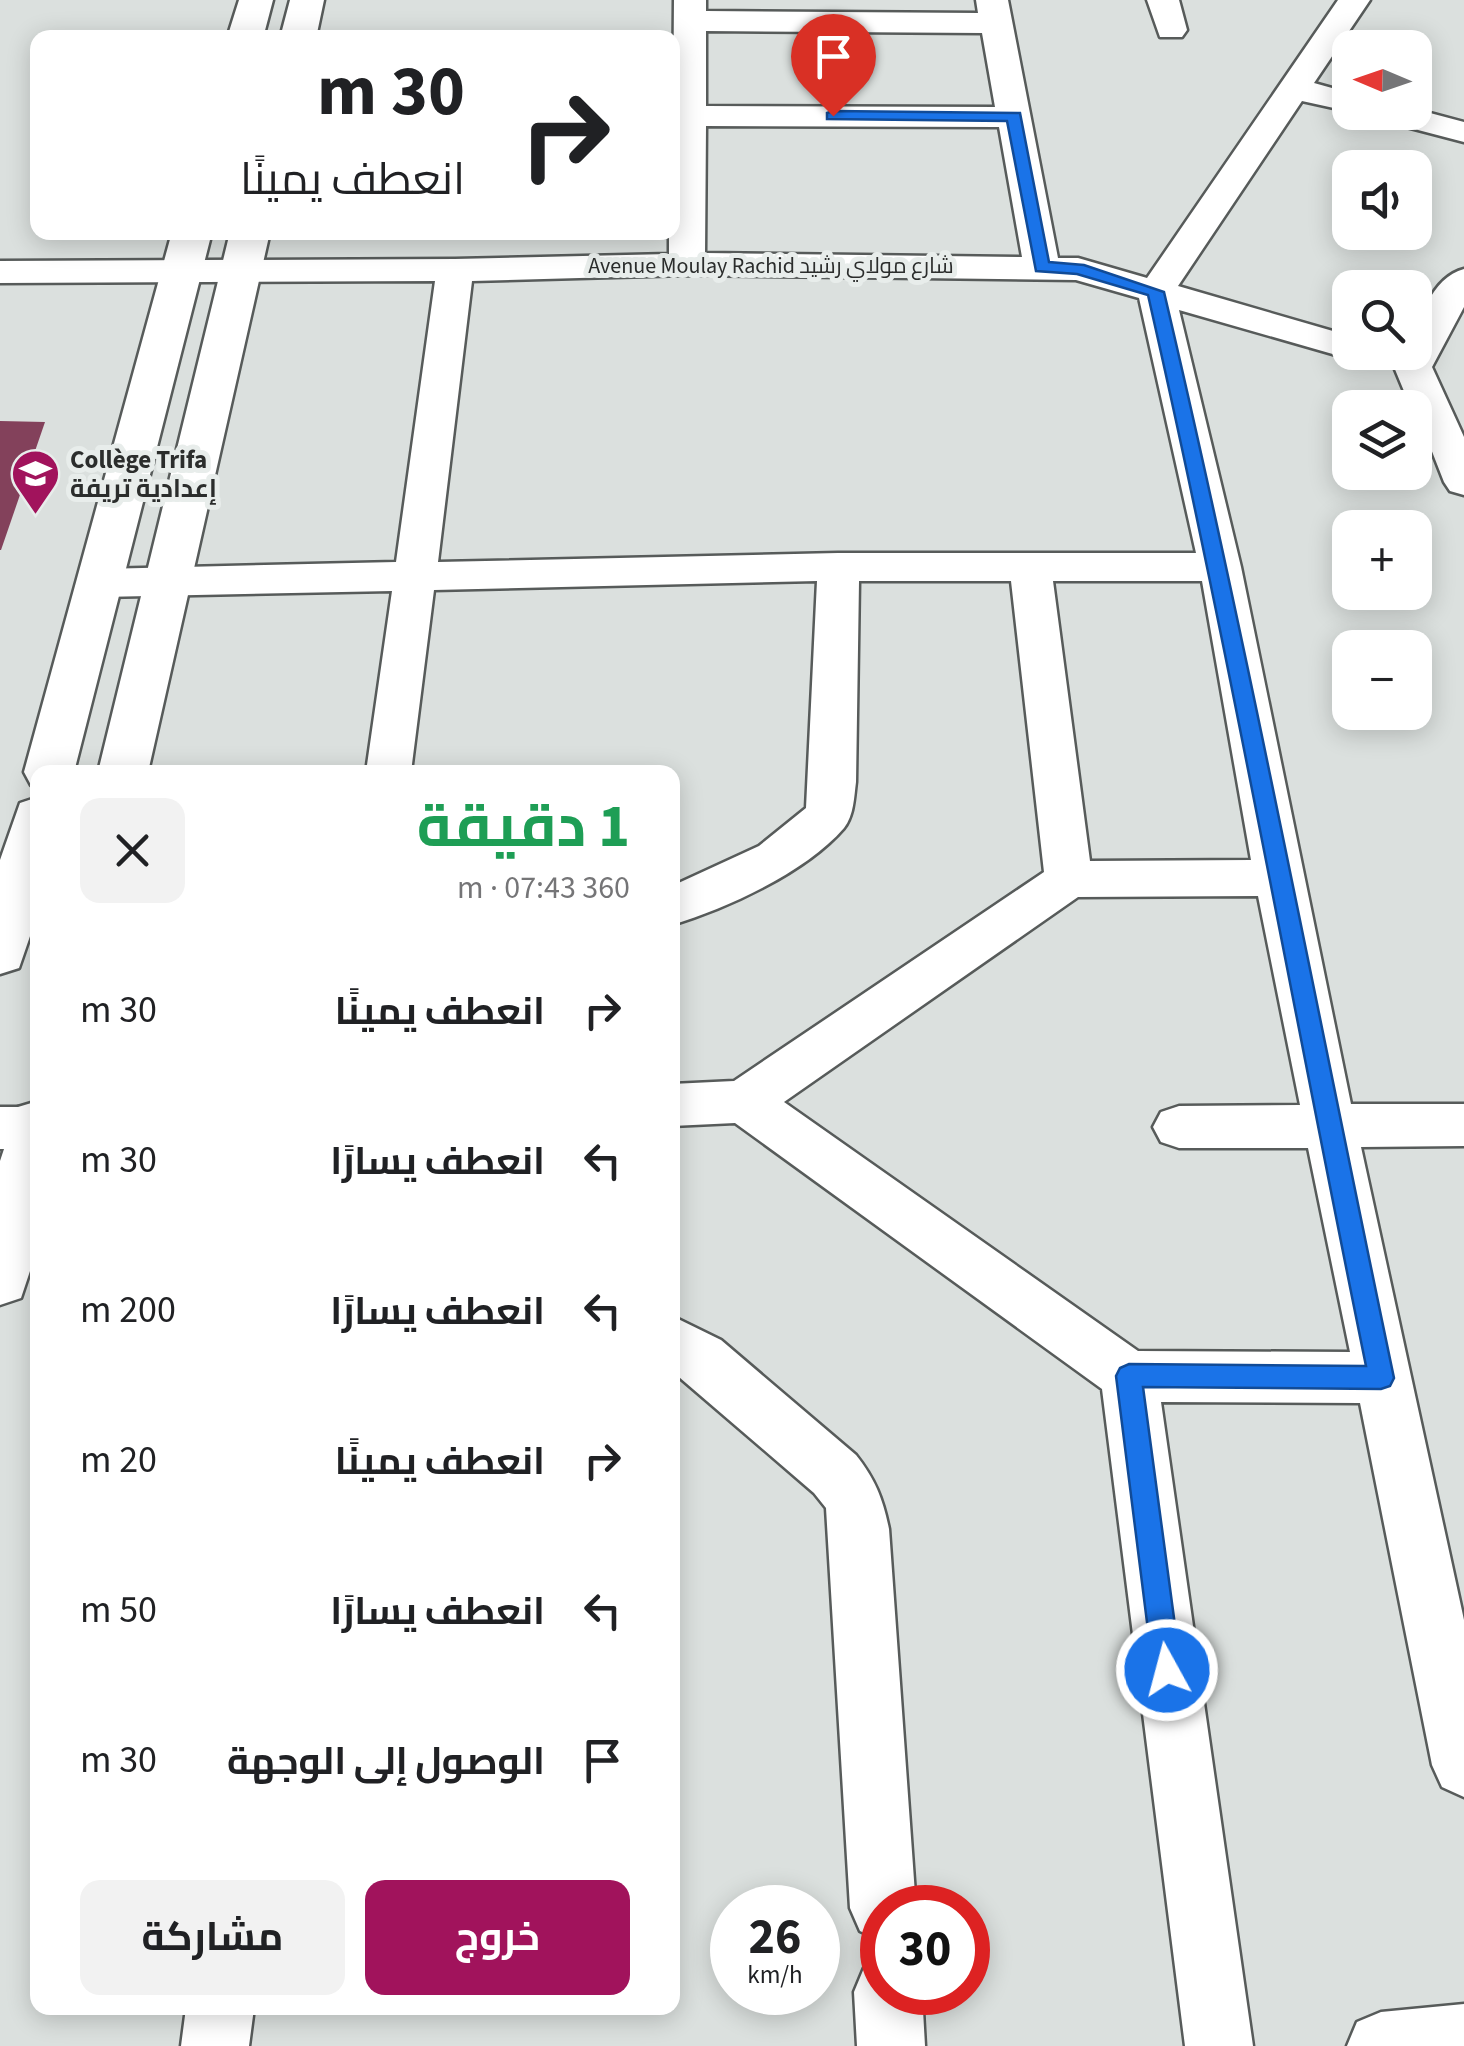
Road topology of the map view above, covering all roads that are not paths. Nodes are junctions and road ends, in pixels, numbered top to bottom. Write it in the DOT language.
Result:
graph roads {
  1 [pos="256,0"];
  2 [pos="307,0"];
  3 [pos="1354,0"];
  4 [pos="689,11"];
  5 [pos="994,12"];
  6 [pos="248,30"];
  7 [pos="300,30"];
  8 [pos="1293,88"];
  9 [pos="1332,98"];
  10 [pos="688,116"];
  11 [pos="1014,116"];
  12 [pos="1432,124"];
  13 [pos="1464,132"];
  14 [pos="186,252"];
  15 [pos="245,252"];
  16 [pos="687,264"];
  17 [pos="1042,267"];
  18 [pos="455,270"];
  19 [pos="0,272"];
  20 [pos="1464,280"];
  21 [pos="1156,292"];
  22 [pos="1432,331"];
  23 [pos="1332,343"];
  24 [pos="1414,370"];
  25 [pos="1423,370"];
  26 [pos="1464,382"];
  27 [pos="1464,482"];
  28 [pos="1030,565"];
  29 [pos="838,567"];
  30 [pos="1220,567"];
  31 [pos="416,574"];
  32 [pos="101,582"];
  33 [pos="170,582"];
  34 [pos="51,765"];
  35 [pos="126,765"];
  36 [pos="390,765"];
  37 [pos="30,845"];
  38 [pos="1278,878"];
  39 [pos="1069,879"];
  40 [pos="680,903"];
  41 [pos="0,953"];
  42 [pos="744,1102"];
  43 [pos="680,1105"];
  44 [pos="1464,1125"];
  45 [pos="1330,1126"];
  46 [pos="30,1127"];
  47 [pos="1179,1127"];
  48 [pos="0,1128"];
  49 [pos="30,1156"];
  50 [pos="0,1278"];
  51 [pos="680,1346"];
  52 [pos="1129,1376"];
  53 [pos="1381,1378"];
  54 [pos="1464,1766"];
  55 [pos="882,1885"];
  56 [pos="219,2015"];
  57 [pos="889,2015"];
  58 [pos="1464,2038"];
  59 [pos="215,2046"];
  60 [pos="891,2046"];
  61 [pos="1219,2046"];
  62 [pos="1381,2046"];
  1 -- 6 [label="main road"];
  2 -- 7 [label="main road"];
  3 -- 8 [label="street"];
  4 -- 5 [label="street"];
  4 -- 10 [label="street"];
  5 -- 11 [label="street"];
  8 -- 9 [label="street"];
  8 -- 21 [label="street"];
  10 -- 11 [label="street"];
  10 -- 16 [label="street"];
  11 -- 17 [label="street"];
  12 -- 13 [label="street"];
  14 -- 15 [label="street, Avenue Moulay Rachid شارع مولاي رشيد"];
  14 -- 19 [label="street, Avenue Moulay Rachid شارع مولاي رشيد"];
  14 -- 32 [label="main road"];
  15 -- 18 [label="street, Avenue Moulay Rachid شارع مولاي رشيد"];
  15 -- 33 [label="main road"];
  16 -- 17 [label="street, Avenue Moulay Rachid شارع مولاي رشيد"];
  16 -- 18 [label="street, Avenue Moulay Rachid شارع مولاي رشيد"];
  17 -- 21 [label="street, Avenue Moulay Rachid شارع مولاي رشيد"];
  18 -- 31 [label="street"];
  20 -- 22 [label="street"];
  21 -- 23 [label="street, Avenue Moulay Rachid شارع مولاي رشيد"];
  21 -- 30 [label="street"];
  24 -- 27 [label="street"];
  25 -- 26 [label="street"];
  28 -- 29 [label="street"];
  28 -- 30 [label="street"];
  28 -- 39 [label="street"];
  29 -- 31 [label="street"];
  29 -- 40 [label="street"];
  30 -- 38 [label="street"];
  31 -- 33 [label="street"];
  31 -- 36 [label="street"];
  32 -- 33 [label="street"];
  32 -- 34 [label="main road"];
  33 -- 35 [label="main road"];
  37 -- 41 [label="main road"];
  38 -- 39 [label="street"];
  38 -- 45 [label="street"];
  39 -- 42 [label="street"];
  42 -- 43 [label="street"];
  42 -- 52 [label="street"];
  44 -- 45 [label="street"];
  45 -- 47 [label="street"];
  45 -- 53 [label="street"];
  46 -- 48 [label="street"];
  49 -- 50 [label="main road"];
  51 -- 55 [label="street"];
  52 -- 53 [label="street"];
  52 -- 61 [label="street"];
  53 -- 54 [label="street"];
  56 -- 59 [label="street"];
  57 -- 60 [label="street"];
  58 -- 62 [label="street"];
}
